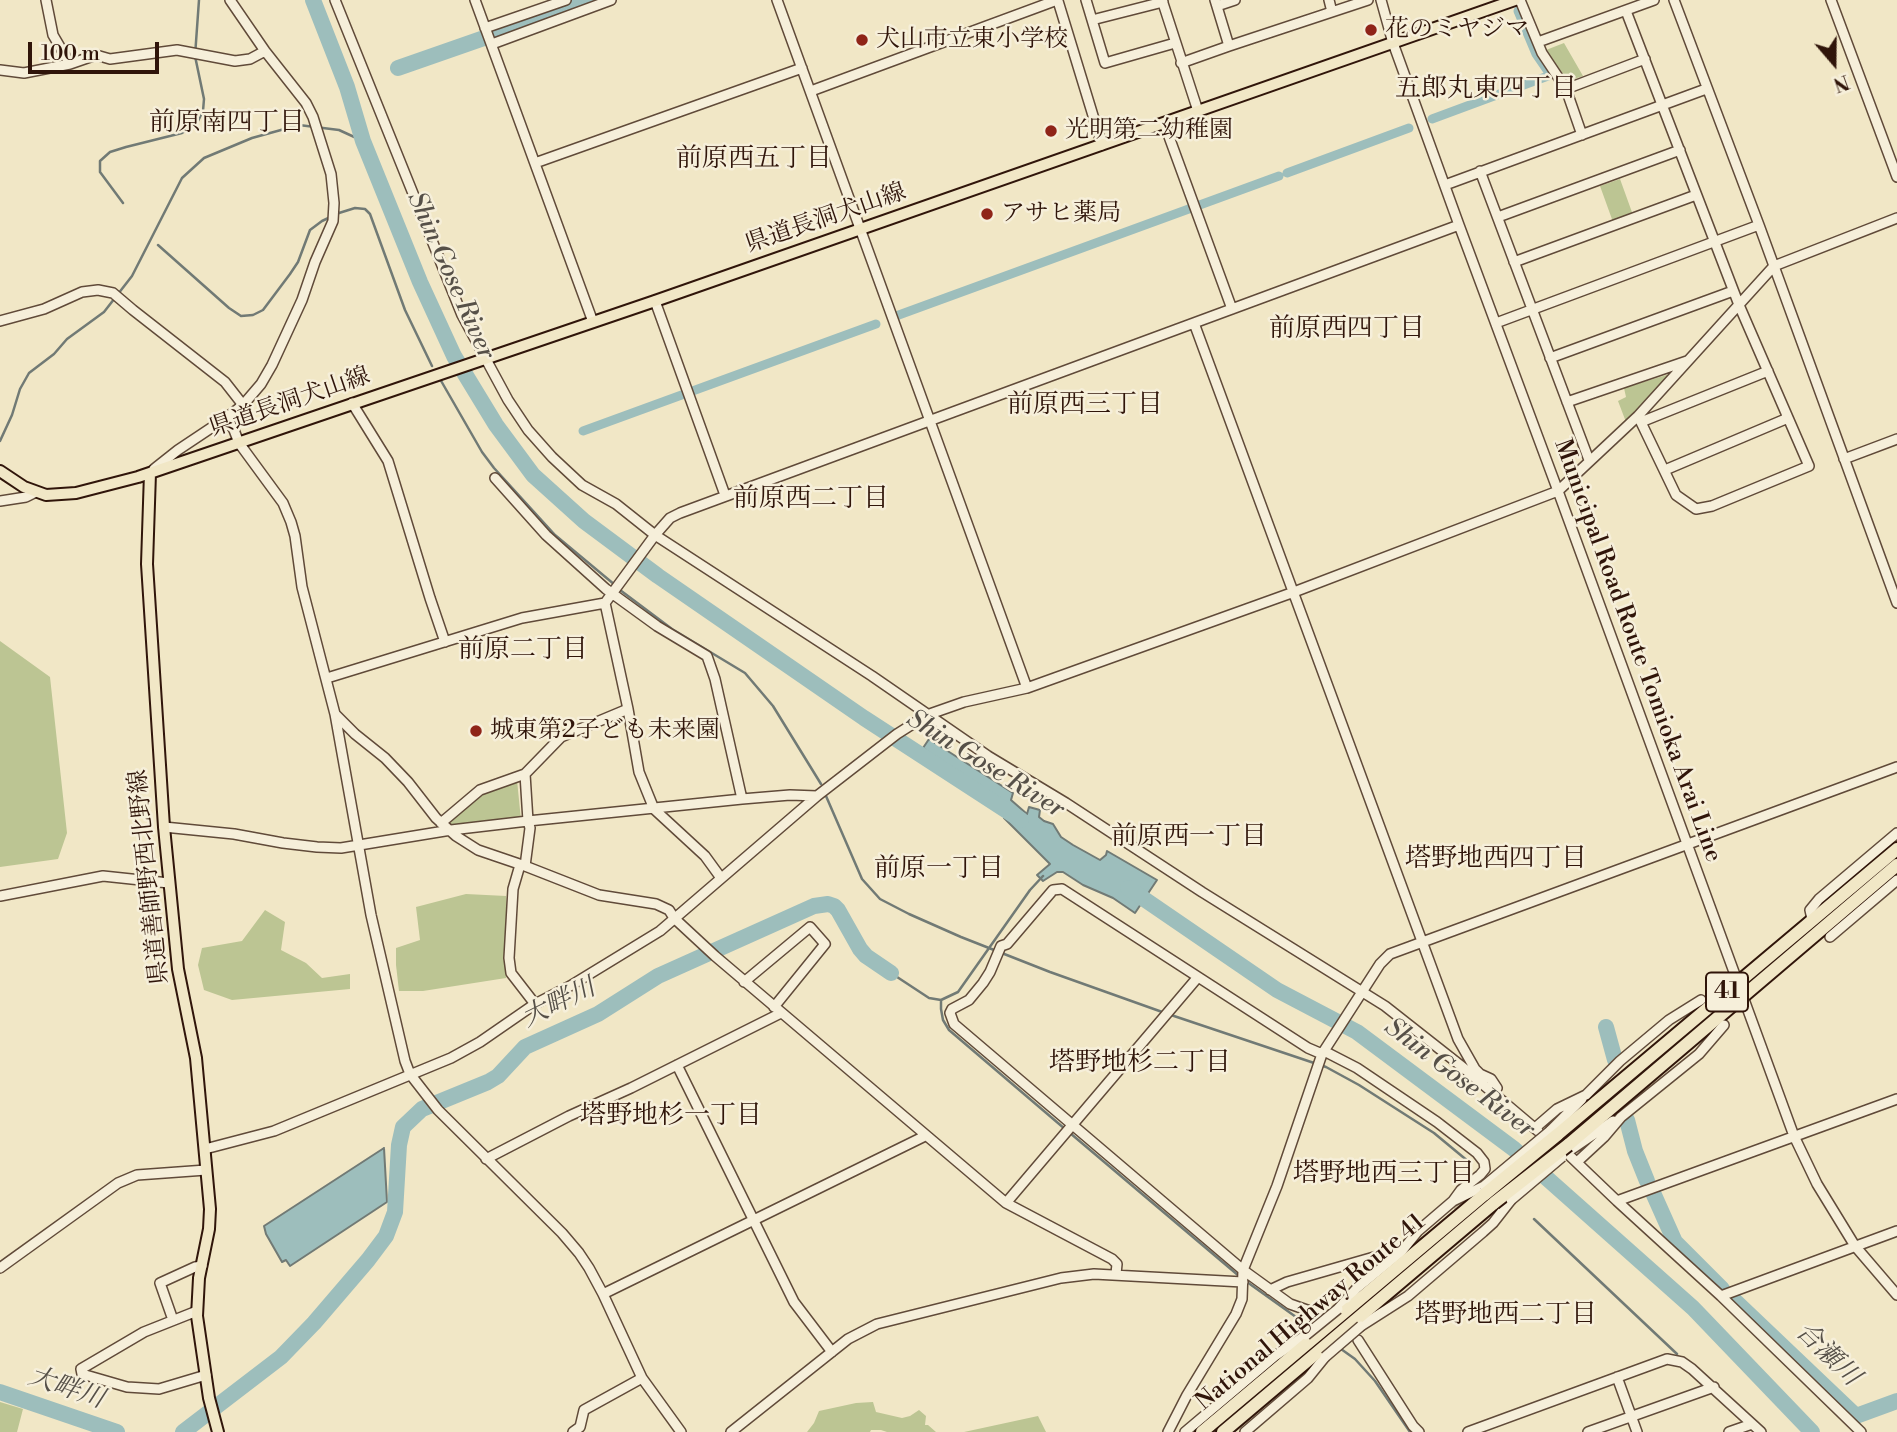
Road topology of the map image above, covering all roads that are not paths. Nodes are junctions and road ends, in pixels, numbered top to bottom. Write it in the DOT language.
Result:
graph roads {
  1 [pos="46,0"];
  2 [pos="230,0"];
  3 [pos="335,0"];
  4 [pos="475,0"];
  5 [pos="566,0"];
  6 [pos="611,0"];
  7 [pos="777,0"];
  8 [pos="1058,0"];
  9 [pos="1086,0"];
  10 [pos="1235,0"];
  11 [pos="1329,0"];
  12 [pos="1368,0"];
  13 [pos="1381,0"];
  14 [pos="1515,0"];
  15 [pos="1520,0"];
  16 [pos="1654,0"];
  17 [pos="1674,0"];
  18 [pos="1830,0"];
  19 [pos="1163,1"];
  20 [pos="1216,3"];
  21 [pos="1626,11"];
  22 [pos="1332,12"];
  23 [pos="1092,20"];
  24 [pos="485,28"];
  25 [pos="1538,42"];
  26 [pos="1175,43"];
  27 [pos="1393,43"];
  28 [pos="492,44"];
  29 [pos="1229,46"];
  30 [pos="265,51"];
  31 [pos="1645,59"];
  32 [pos="1181,63"];
  33 [pos="70,64"];
  34 [pos="803,68"];
  35 [pos="0,70"];
  36 [pos="1566,89"];
  37 [pos="1706,89"];
  38 [pos="811,91"];
  39 [pos="1663,105"];
  40 [pos="1198,111"];
  41 [pos="1164,123"];
  42 [pos="1582,135"];
  43 [pos="1102,145"];
  44 [pos="1680,150"];
  45 [pos="535,163"];
  46 [pos="1480,172"];
  47 [pos="1897,177"];
  48 [pos="1445,185"];
  49 [pos="1696,195"];
  50 [pos="1498,217"];
  51 [pos="1897,218"];
  52 [pos="1459,225"];
  53 [pos="1759,225"];
  54 [pos="860,229"];
  55 [pos="1713,241"];
  56 [pos="1514,262"];
  57 [pos="1774,267"];
  58 [pos="1733,291"];
  59 [pos="655,301"];
  60 [pos="1739,305"];
  61 [pos="1232,309"];
  62 [pos="1532,310"];
  63 [pos="0,321"];
  64 [pos="593,322"];
  65 [pos="1194,323"];
  66 [pos="1496,323"];
  67 [pos="484,358"];
  68 [pos="1550,358"];
  69 [pos="1688,360"];
  70 [pos="1768,371"];
  71 [pos="1567,402"];
  72 [pos="352,403"];
  73 [pos="243,405"];
  74 [pos="226,418"];
  75 [pos="1788,418"];
  76 [pos="1640,419"];
  77 [pos="929,420"];
  78 [pos="1897,439"];
  79 [pos="239,443"];
  80 [pos="1844,459"];
  81 [pos="1589,460"];
  82 [pos="1665,470"];
  83 [pos="0,471"];
  84 [pos="150,473"];
  85 [pos="495,478"];
  86 [pos="1558,491"];
  87 [pos="36,492"];
  88 [pos="726,495"];
  89 [pos="0,501"];
  90 [pos="655,536"];
  91 [pos="1294,592"];
  92 [pos="612,593"];
  93 [pos="605,603"];
  94 [pos="1897,603"];
  95 [pos="445,642"];
  96 [pos="327,678"];
  97 [pos="1027,688"];
  98 [pos="628,709"];
  99 [pos="335,714"];
  100 [pos="928,715"];
  101 [pos="1897,767"];
  102 [pos="525,774"];
  103 [pos="817,796"];
  104 [pos="741,799"];
  105 [pos="654,809"];
  106 [pos="528,821"];
  107 [pos="441,822"];
  108 [pos="164,827"];
  109 [pos="450,830"];
  110 [pos="1897,833"];
  111 [pos="358,845"];
  112 [pos="1687,845"];
  113 [pos="1897,849"];
  114 [pos="1897,865"];
  115 [pos="522,866"];
  116 [pos="721,878"];
  117 [pos="1897,880"];
  118 [pos="169,883"];
  119 [pos="0,896"];
  120 [pos="674,918"];
  121 [pos="1812,919"];
  122 [pos="1830,937"];
  123 [pos="1422,943"];
  124 [pos="1198,977"];
  125 [pos="744,982"];
  126 [pos="1738,984"];
  127 [pos="1362,992"];
  128 [pos="1743,996"];
  129 [pos="1701,1000"];
  130 [pos="535,1004"];
  131 [pos="777,1010"];
  132 [pos="1724,1025"];
  133 [pos="1322,1055"];
  134 [pos="677,1065"];
  135 [pos="411,1074"];
  136 [pos="1493,1094"];
  137 [pos="1586,1096"];
  138 [pos="1897,1099"];
  139 [pos="1621,1117"];
  140 [pos="1072,1124"];
  141 [pos="1554,1133"];
  142 [pos="925,1136"];
  143 [pos="1794,1136"];
  144 [pos="205,1149"];
  145 [pos="1572,1153"];
  146 [pos="486,1159"];
  147 [pos="206,1170"];
  148 [pos="1488,1194"];
  149 [pos="1454,1201"];
  150 [pos="1616,1201"];
  151 [pos="1006,1203"];
  152 [pos="753,1220"];
  153 [pos="1897,1231"];
  154 [pos="1855,1246"];
  155 [pos="1404,1248"];
  156 [pos="202,1266"];
  157 [pos="0,1268"];
  158 [pos="1243,1270"];
  159 [pos="1116,1274"];
  160 [pos="1243,1282"];
  161 [pos="1270,1290"];
  162 [pos="603,1294"];
  163 [pos="1897,1295"];
  164 [pos="1721,1296"];
  165 [pos="197,1311"];
  166 [pos="1324,1316"];
  167 [pos="173,1320"];
  168 [pos="1358,1340"];
  169 [pos="832,1352"];
  170 [pos="206,1376"];
  171 [pos="1617,1377"];
  172 [pos="642,1378"];
  173 [pos="1714,1387"];
  174 [pos="1631,1416"];
  175 [pos="1752,1424"];
  176 [pos="217,1428"];
  177 [pos="573,1432"];
  178 [pos="681,1432"];
  179 [pos="731,1432"];
  180 [pos="1168,1432"];
  181 [pos="1185,1432"];
  182 [pos="1202,1432"];
  183 [pos="1223,1432"];
  184 [pos="1245,1432"];
  185 [pos="1419,1432"];
  186 [pos="1468,1432"];
  187 [pos="1588,1432"];
  188 [pos="1637,1432"];
  189 [pos="1729,1432"];
  190 [pos="1761,1432"];
  191 [pos="1861,1432"];
  1 -- 33 [label="street"];
  2 -- 30 [label="street"];
  3 -- 67 [label="street"];
  4 -- 24 [label="street"];
  5 -- 24 [label="street"];
  6 -- 28 [label="street"];
  7 -- 34 [label="street"];
  8 -- 38 [label="street"];
  8 -- 43 [label="street"];
  9 -- 23 [label="street"];
  10 -- 20 [label="street"];
  11 -- 22 [label="street"];
  12 -- 22 [label="street"];
  13 -- 27 [label="street, Municipal Road Route Tomioka Arai Line"];
  14 -- 27 [label="main road, 県道長洞犬山線"];
  15 -- 25 [label="street"];
  16 -- 21 [label="street"];
  17 -- 37 [label="street"];
  18 -- 47 [label="street"];
  19 -- 23 [label="street"];
  19 -- 26 [label="street"];
  20 -- 29 [label="street"];
  21 -- 25 [label="street"];
  21 -- 31 [label="street"];
  22 -- 29 [label="street"];
  23 -- 26 [label="street"];
  24 -- 28 [label="street"];
  25 -- 36 [label="street"];
  26 -- 32 [label="street"];
  27 -- 40 [label="main road, 県道長洞犬山線"];
  27 -- 48 [label="street, Municipal Road Route Tomioka Arai Line"];
  28 -- 45 [label="street"];
  29 -- 32 [label="street"];
  30 -- 33 [label="street"];
  30 -- 73 [label="street"];
  31 -- 36 [label="street"];
  31 -- 39 [label="street"];
  32 -- 40 [label="street"];
  33 -- 35 [label="street"];
  34 -- 38 [label="street"];
  34 -- 45 [label="street"];
  36 -- 42 [label="street"];
  37 -- 39 [label="street"];
  37 -- 53 [label="street"];
  38 -- 54 [label="street"];
  39 -- 42 [label="street"];
  39 -- 44 [label="street"];
  40 -- 41 [label="main road, 県道長洞犬山線"];
  41 -- 43 [label="main road, 県道長洞犬山線"];
  41 -- 61 [label="street"];
  42 -- 46 [label="street"];
  43 -- 54 [label="main road, 県道長洞犬山線"];
  44 -- 49 [label="street"];
  44 -- 50 [label="street"];
  45 -- 64 [label="street"];
  46 -- 48 [label="street"];
  46 -- 50 [label="street"];
  48 -- 52 [label="street, Municipal Road Route Tomioka Arai Line"];
  49 -- 55 [label="street"];
  49 -- 56 [label="street"];
  50 -- 56 [label="street"];
  51 -- 57 [label="street"];
  52 -- 61 [label="street"];
  52 -- 66 [label="street, Municipal Road Route Tomioka Arai Line"];
  53 -- 55 [label="street"];
  53 -- 57 [label="street"];
  54 -- 59 [label="main road, 県道長洞犬山線"];
  54 -- 77 [label="street"];
  55 -- 58 [label="street"];
  55 -- 62 [label="street"];
  56 -- 62 [label="street"];
  57 -- 60 [label="street"];
  57 -- 80 [label="street"];
  58 -- 60 [label="street"];
  58 -- 68 [label="street"];
  59 -- 64 [label="main road, 県道長洞犬山線"];
  59 -- 88 [label="street"];
  60 -- 69 [label="street"];
  60 -- 70 [label="street"];
  61 -- 65 [label="street"];
  62 -- 66 [label="street"];
  62 -- 68 [label="street"];
  63 -- 73 [label="street"];
  64 -- 67 [label="main road, 県道長洞犬山線"];
  65 -- 77 [label="street"];
  65 -- 91 [label="street"];
  66 -- 86 [label="street, Municipal Road Route Tomioka Arai Line"];
  67 -- 72 [label="main road, 県道長洞犬山線"];
  67 -- 90 [label="street"];
  68 -- 71 [label="street"];
  69 -- 71 [label="street"];
  69 -- 76 [label="street"];
  70 -- 75 [label="street"];
  70 -- 76 [label="street"];
  71 -- 81 [label="street"];
  72 -- 79 [label="main road, 県道長洞犬山線"];
  72 -- 95 [label="street"];
  73 -- 74 [label="street"];
  74 -- 79 [label="street"];
  74 -- 84 [label="street"];
  75 -- 82 [label="street"];
  75 -- 82 [label="street"];
  76 -- 81 [label="street"];
  76 -- 82 [label="street"];
  77 -- 88 [label="street"];
  77 -- 97 [label="street"];
  78 -- 80 [label="street"];
  79 -- 84 [label="main road, 県道長洞犬山線"];
  79 -- 96 [label="street"];
  80 -- 94 [label="street"];
  81 -- 86 [label="street"];
  83 -- 87 [label="main road"];
  84 -- 87 [label="main road"];
  84 -- 108 [label="main road, 県道善師野西北野線"];
  85 -- 92 [label="street"];
  86 -- 91 [label="street"];
  86 -- 112 [label="street, Municipal Road Route Tomioka Arai Line"];
  87 -- 89 [label="street"];
  88 -- 90 [label="street"];
  90 -- 92 [label="street"];
  90 -- 100 [label="street"];
  91 -- 97 [label="street"];
  91 -- 123 [label="street"];
  92 -- 93 [label="street"];
  92 -- 104 [label="street"];
  93 -- 95 [label="street"];
  93 -- 98 [label="street"];
  95 -- 96 [label="street"];
  96 -- 99 [label="street"];
  97 -- 100 [label="street"];
  98 -- 102 [label="street"];
  98 -- 105 [label="street"];
  99 -- 107 [label="street"];
  99 -- 111 [label="street"];
  100 -- 103 [label="street"];
  100 -- 127 [label="street"];
  101 -- 112 [label="street"];
  102 -- 106 [label="street"];
  102 -- 107 [label="street"];
  103 -- 104 [label="street"];
  103 -- 116 [label="street"];
  104 -- 105 [label="street"];
  105 -- 106 [label="street"];
  105 -- 116 [label="street"];
  106 -- 109 [label="street"];
  106 -- 115 [label="street"];
  107 -- 109 [label="street"];
  108 -- 111 [label="street"];
  108 -- 118 [label="main road, 県道善師野西北野線"];
  109 -- 111 [label="street"];
  109 -- 115 [label="street"];
  110 -- 121 [label="street"];
  111 -- 135 [label="street"];
  112 -- 123 [label="street"];
  112 -- 126 [label="street, Municipal Road Route Tomioka Arai Line"];
  113 -- 121 [label="highway, National Highway Route 41 / 41"];
  114 -- 128 [label="highway, National Highway Route 41 / 41"];
  115 -- 120 [label="street"];
  115 -- 130 [label="street"];
  116 -- 120 [label="street"];
  117 -- 122 [label="street"];
  118 -- 119 [label="street"];
  118 -- 144 [label="main road, 県道善師野西北野線"];
  120 -- 125 [label="street"];
  120 -- 130 [label="street"];
  121 -- 126 [label="highway, National Highway Route 41 / 41"];
  123 -- 127 [label="street"];
  123 -- 136 [label="street"];
  124 -- 133 [label="street"];
  124 -- 140 [label="street"];
  124 -- 140 [label="street"];
  125 -- 131 [label="street"];
  125 -- 131 [label="street"];
  126 -- 128 [label="street, Municipal Road Route Tomioka Arai Line"];
  126 -- 141 [label="highway, National Highway Route 41 / 41"];
  127 -- 133 [label="street"];
  127 -- 136 [label="street"];
  128 -- 143 [label="street, Municipal Road Route Tomioka Arai Line"];
  128 -- 145 [label="highway, National Highway Route 41 / 41"];
  129 -- 137 [label="street"];
  130 -- 135 [label="street"];
  131 -- 134 [label="street"];
  131 -- 142 [label="street"];
  132 -- 139 [label="street"];
  133 -- 149 [label="street"];
  133 -- 158 [label="street"];
  134 -- 146 [label="street"];
  134 -- 152 [label="street"];
  135 -- 144 [label="street"];
  135 -- 146 [label="street"];
  136 -- 137 [label="street"];
  137 -- 141 [label="street"];
  138 -- 143 [label="street"];
  139 -- 145 [label="street"];
  139 -- 145 [label="street"];
  140 -- 151 [label="street"];
  140 -- 158 [label="street"];
  141 -- 148 [label="highway, National Highway Route 41 / 41, bridge"];
  142 -- 151 [label="street"];
  142 -- 152 [label="street"];
  143 -- 150 [label="street"];
  143 -- 154 [label="street, Municipal Road Route Tomioka Arai Line"];
  144 -- 147 [label="main road, 県道善師野西北野線"];
  145 -- 148 [label="highway, National Highway Route 41 / 41, bridge"];
  145 -- 150 [label="street"];
  145 -- 184 [label="street, bridge"];
  146 -- 162 [label="street"];
  147 -- 156 [label="main road, 県道善師野西北野線"];
  147 -- 157 [label="street"];
  148 -- 149 [label="street"];
  148 -- 182 [label="highway, National Highway Route 41 / 41"];
  148 -- 183 [label="highway, National Highway Route 41 / 41"];
  149 -- 155 [label="street"];
  150 -- 164 [label="street"];
  151 -- 159 [label="street"];
  152 -- 162 [label="street"];
  152 -- 169 [label="street"];
  153 -- 154 [label="street"];
  154 -- 163 [label="street, Municipal Road Route Tomioka Arai Line"];
  154 -- 164 [label="street"];
  155 -- 161 [label="street"];
  155 -- 181 [label="street, bridge"];
  156 -- 165 [label="main road, 県道善師野西北野線"];
  156 -- 167 [label="street"];
  158 -- 160 [label="street"];
  158 -- 161 [label="street"];
  159 -- 160 [label="street"];
  159 -- 169 [label="street"];
  160 -- 180 [label="street"];
  161 -- 166 [label="street"];
  162 -- 172 [label="street"];
  164 -- 191 [label="street"];
  165 -- 167 [label="street"];
  165 -- 170 [label="main road, 県道善師野西北野線"];
  167 -- 170 [label="street"];
  168 -- 185 [label="street"];
  169 -- 179 [label="street"];
  170 -- 176 [label="main road, 県道善師野西北野線"];
  171 -- 173 [label="street"];
  171 -- 174 [label="street"];
  171 -- 186 [label="street"];
  172 -- 177 [label="street"];
  172 -- 178 [label="street"];
  173 -- 174 [label="street"];
  173 -- 175 [label="street"];
  174 -- 187 [label="street"];
  174 -- 188 [label="street"];
  175 -- 189 [label="street"];
  175 -- 190 [label="street"];
}
